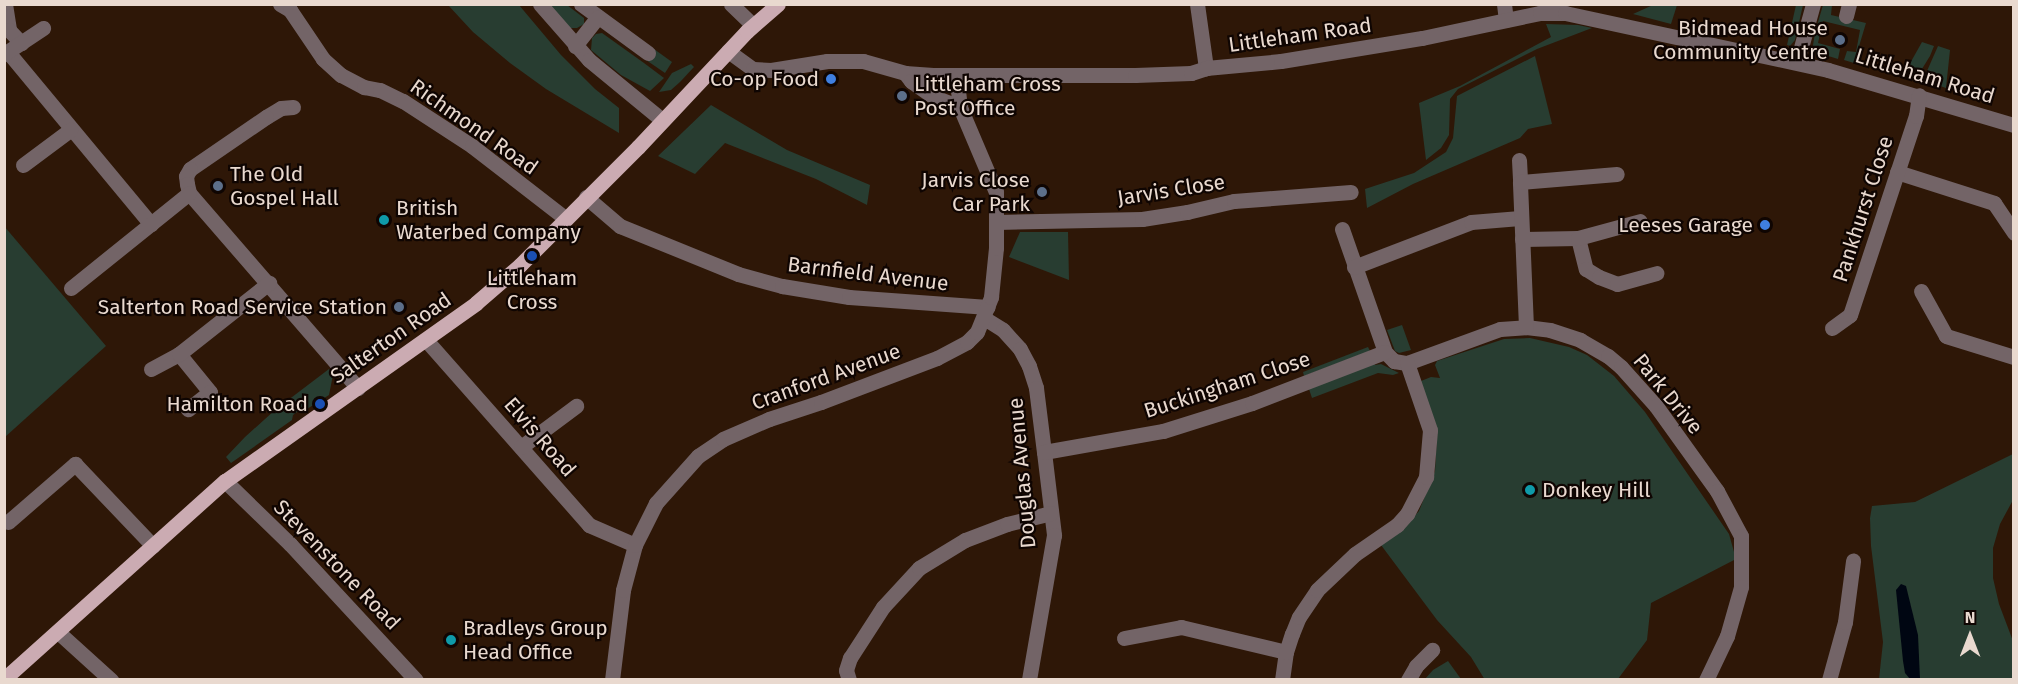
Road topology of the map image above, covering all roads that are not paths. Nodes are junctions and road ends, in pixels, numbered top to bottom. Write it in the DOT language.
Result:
graph roads {
  1 [pos="4,4"];
  2 [pos="280,4"];
  3 [pos="540,4"];
  4 [pos="581,4"];
  5 [pos="731,4"];
  6 [pos="778,4"];
  7 [pos="1197,4"];
  8 [pos="1813,4"];
  9 [pos="1505,12"];
  10 [pos="597,18"];
  11 [pos="753,26"];
  12 [pos="43,28"];
  13 [pos="21,43"];
  14 [pos="575,46"];
  15 [pos="728,51"];
  16 [pos="6,53"];
  17 [pos="648,53"];
  18 [pos="1797,62"];
  19 [pos="1206,68"];
  20 [pos="905,73"];
  21 [pos="957,76"];
  22 [pos="1919,95"];
  23 [pos="293,107"];
  24 [pos="960,107"];
  25 [pos="662,120"];
  26 [pos="2013,125"];
  27 [pos="70,130"];
  28 [pos="1519,160"];
  29 [pos="23,165"];
  30 [pos="1897,172"];
  31 [pos="1617,174"];
  32 [pos="1520,182"];
  33 [pos="1351,192"];
  34 [pos="189,193"];
  35 [pos="586,197"];
  36 [pos="1520,218"];
  37 [pos="566,219"];
  38 [pos="1640,221"];
  39 [pos="997,222"];
  40 [pos="151,224"];
  41 [pos="1341,229"];
  42 [pos="2013,233"];
  43 [pos="1578,238"];
  44 [pos="1522,239"];
  45 [pos="1354,267"];
  46 [pos="1657,273"];
  47 [pos="269,283"];
  48 [pos="71,288"];
  49 [pos="1921,291"];
  50 [pos="986,312"];
  51 [pos="1526,327"];
  52 [pos="1832,328"];
  53 [pos="426,340"];
  54 [pos="1384,352"];
  55 [pos="179,354"];
  56 [pos="2013,357"];
  57 [pos="1407,363"];
  58 [pos="151,369"];
  59 [pos="358,388"];
  60 [pos="576,406"];
  61 [pos="188,410"];
  62 [pos="521,447"];
  63 [pos="1044,452"];
  64 [pos="225,481"];
  65 [pos="1051,513"];
  66 [pos="8,522"];
  67 [pos="635,545"];
  68 [pos="153,546"];
  69 [pos="1853,561"];
  70 [pos="58,633"];
  71 [pos="1124,638"];
  72 [pos="1432,650"];
  73 [pos="1286,651"];
  74 [pos="4,679"];
  75 [pos="111,680"];
  76 [pos="416,680"];
  77 [pos="612,680"];
  78 [pos="849,680"];
  79 [pos="1029,680"];
  80 [pos="1282,680"];
  81 [pos="1408,680"];
  82 [pos="1706,680"];
  83 [pos="1829,680"];
  1 -- 13 [label="street"];
  2 -- 37 [label="street, Richmond Road"];
  3 -- 14 [label="street"];
  4 -- 10 [label="street"];
  5 -- 11 [label="street"];
  6 -- 11 [label="main road, Salterton Road"];
  7 -- 19 [label="street"];
  8 -- 18 [label="street"];
  9 -- 18 [label="street, Littleham Road"];
  9 -- 19 [label="street, Littleham Road"];
  10 -- 14 [label="street"];
  10 -- 17 [label="street"];
  11 -- 15 [label="main road, Salterton Road"];
  12 -- 13 [label="street"];
  13 -- 16 [label="street"];
  14 -- 25 [label="street"];
  15 -- 20 [label="street, Littleham Road"];
  15 -- 25 [label="main road, Salterton Road"];
  16 -- 27 [label="street"];
  18 -- 22 [label="street, Littleham Road"];
  19 -- 21 [label="street, Littleham Road"];
  20 -- 21 [label="street, Littleham Road"];
  20 -- 24 [label="street"];
  21 -- 24 [label="street, Cranford Avenue"];
  22 -- 26 [label="street, Littleham Road"];
  22 -- 30 [label="street, Pankhurst Close"];
  23 -- 34 [label="street"];
  24 -- 39 [label="street, Cranford Avenue"];
  25 -- 35 [label="main road, Salterton Road"];
  27 -- 29 [label="street"];
  27 -- 40 [label="street"];
  28 -- 32 [label="street"];
  30 -- 42 [label="street"];
  30 -- 52 [label="street, Pankhurst Close"];
  31 -- 32 [label="street"];
  32 -- 36 [label="street"];
  33 -- 39 [label="street, Jarvis Close"];
  34 -- 40 [label="street"];
  34 -- 47 [label="street"];
  35 -- 37 [label="main road, Salterton Road"];
  35 -- 50 [label="street, Barnfield Avenue"];
  36 -- 44 [label="street"];
  36 -- 45 [label="street"];
  37 -- 53 [label="main road, Salterton Road"];
  38 -- 43 [label="street"];
  39 -- 50 [label="street, Cranford Avenue"];
  40 -- 48 [label="street"];
  41 -- 45 [label="street"];
  43 -- 44 [label="street"];
  43 -- 46 [label="street"];
  44 -- 51 [label="street"];
  45 -- 54 [label="street"];
  47 -- 55 [label="street"];
  47 -- 59 [label="street"];
  49 -- 56 [label="street"];
  50 -- 63 [label="street, Douglas Avenue"];
  50 -- 67 [label="street, Cranford Avenue"];
  51 -- 57 [label="street, Park Drive"];
  51 -- 82 [label="street, Park Drive"];
  53 -- 59 [label="main road, Salterton Road"];
  53 -- 62 [label="street, Elvis Road"];
  54 -- 57 [label="street"];
  54 -- 63 [label="street, Buckingham Close"];
  55 -- 58 [label="street"];
  55 -- 61 [label="street"];
  57 -- 73 [label="street"];
  59 -- 64 [label="main road, Salterton Road"];
  60 -- 62 [label="street"];
  62 -- 67 [label="street, Elvis Road"];
  63 -- 65 [label="street, Douglas Avenue"];
  64 -- 68 [label="main road, Salterton Road"];
  64 -- 76 [label="street, Stevenstone Road"];
  65 -- 78 [label="street"];
  65 -- 79 [label="street, Douglas Avenue"];
  66 -- 68 [label="street"];
  67 -- 77 [label="street, Cranford Avenue"];
  68 -- 70 [label="main road, Salterton Road"];
  69 -- 83 [label="street"];
  70 -- 74 [label="main road, Salterton Road"];
  70 -- 75 [label="street"];
  71 -- 73 [label="street"];
  72 -- 81 [label="street"];
  73 -- 80 [label="street"];
}
